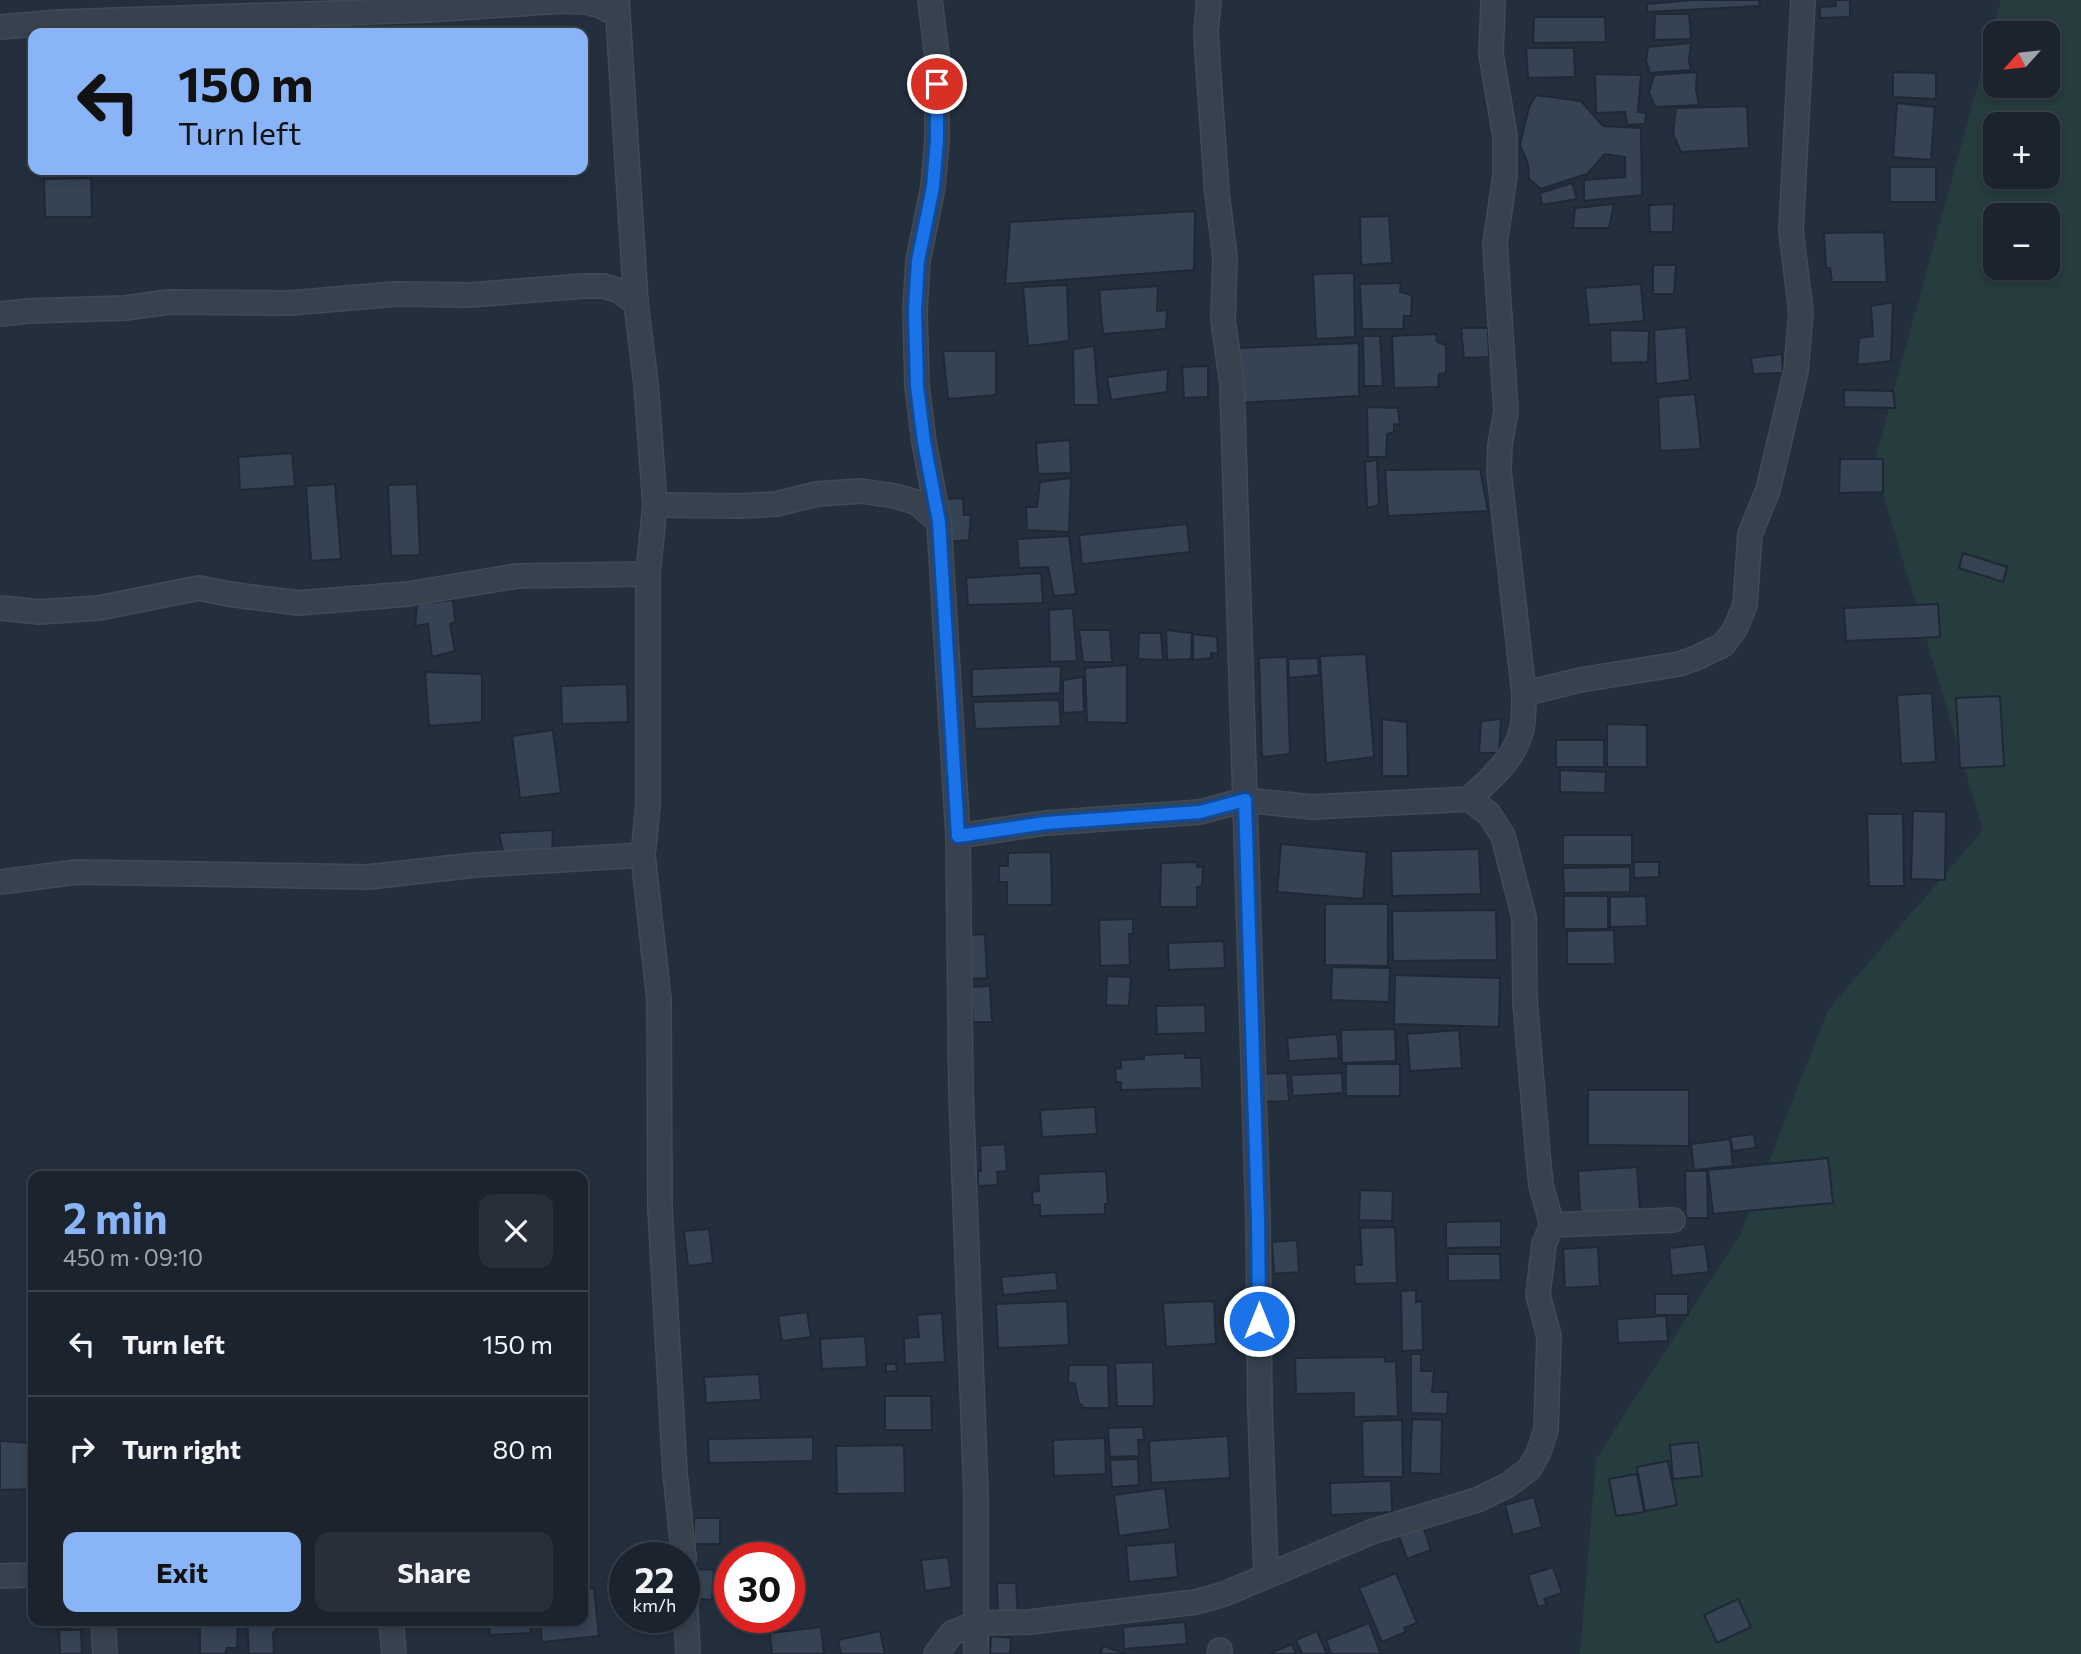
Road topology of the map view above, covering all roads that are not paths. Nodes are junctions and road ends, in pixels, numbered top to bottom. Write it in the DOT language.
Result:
graph roads {
  1 [pos="930,0"];
  2 [pos="1209,0"];
  3 [pos="1803,0"];
  4 [pos="1493,3"];
  5 [pos="618,8"];
  6 [pos="0,27"];
  7 [pos="636,303"];
  8 [pos="0,314"];
  9 [pos="655,505"];
  10 [pos="939,522"];
  11 [pos="648,573"];
  12 [pos="0,608"];
  13 [pos="1524,694"];
  14 [pos="1469,799"];
  15 [pos="1245,800"];
  16 [pos="958,836"];
  17 [pos="643,855"];
  18 [pos="0,882"];
  19 [pos="1673,1220"];
  20 [pos="1552,1225"];
  21 [pos="682,1542"];
  22 [pos="1266,1574"];
  23 [pos="28,1575"];
  24 [pos="0,1576"];
  25 [pos="976,1623"];
  26 [pos="103,1626"];
  27 [pos="392,1626"];
  28 [pos="687,1633"];
  29 [pos="105,1654"];
  30 [pos="394,1654"];
  31 [pos="688,1654"];
  32 [pos="936,1654"];
  33 [pos="976,1654"];
  1 -- 10 [label="street"];
  2 -- 15 [label="street"];
  3 -- 13 [label="street"];
  4 -- 13 [label="street"];
  5 -- 6 [label="street"];
  5 -- 7 [label="street"];
  7 -- 8 [label="street"];
  7 -- 9 [label="street"];
  9 -- 10 [label="street"];
  9 -- 11 [label="street"];
  10 -- 16 [label="street"];
  11 -- 12 [label="street"];
  11 -- 17 [label="street"];
  13 -- 14 [label="street"];
  14 -- 15 [label="street"];
  14 -- 20 [label="street"];
  15 -- 16 [label="street"];
  15 -- 22 [label="street"];
  16 -- 25 [label="street"];
  17 -- 18 [label="street"];
  17 -- 21 [label="street"];
  19 -- 20 [label="street"];
  20 -- 22 [label="street"];
  22 -- 25 [label="street"];
  23 -- 24 [label="street"];
  25 -- 32 [label="street"];
  25 -- 33 [label="street"];
  26 -- 29 [label="street"];
  27 -- 30 [label="street"];
  28 -- 31 [label="street"];
}
